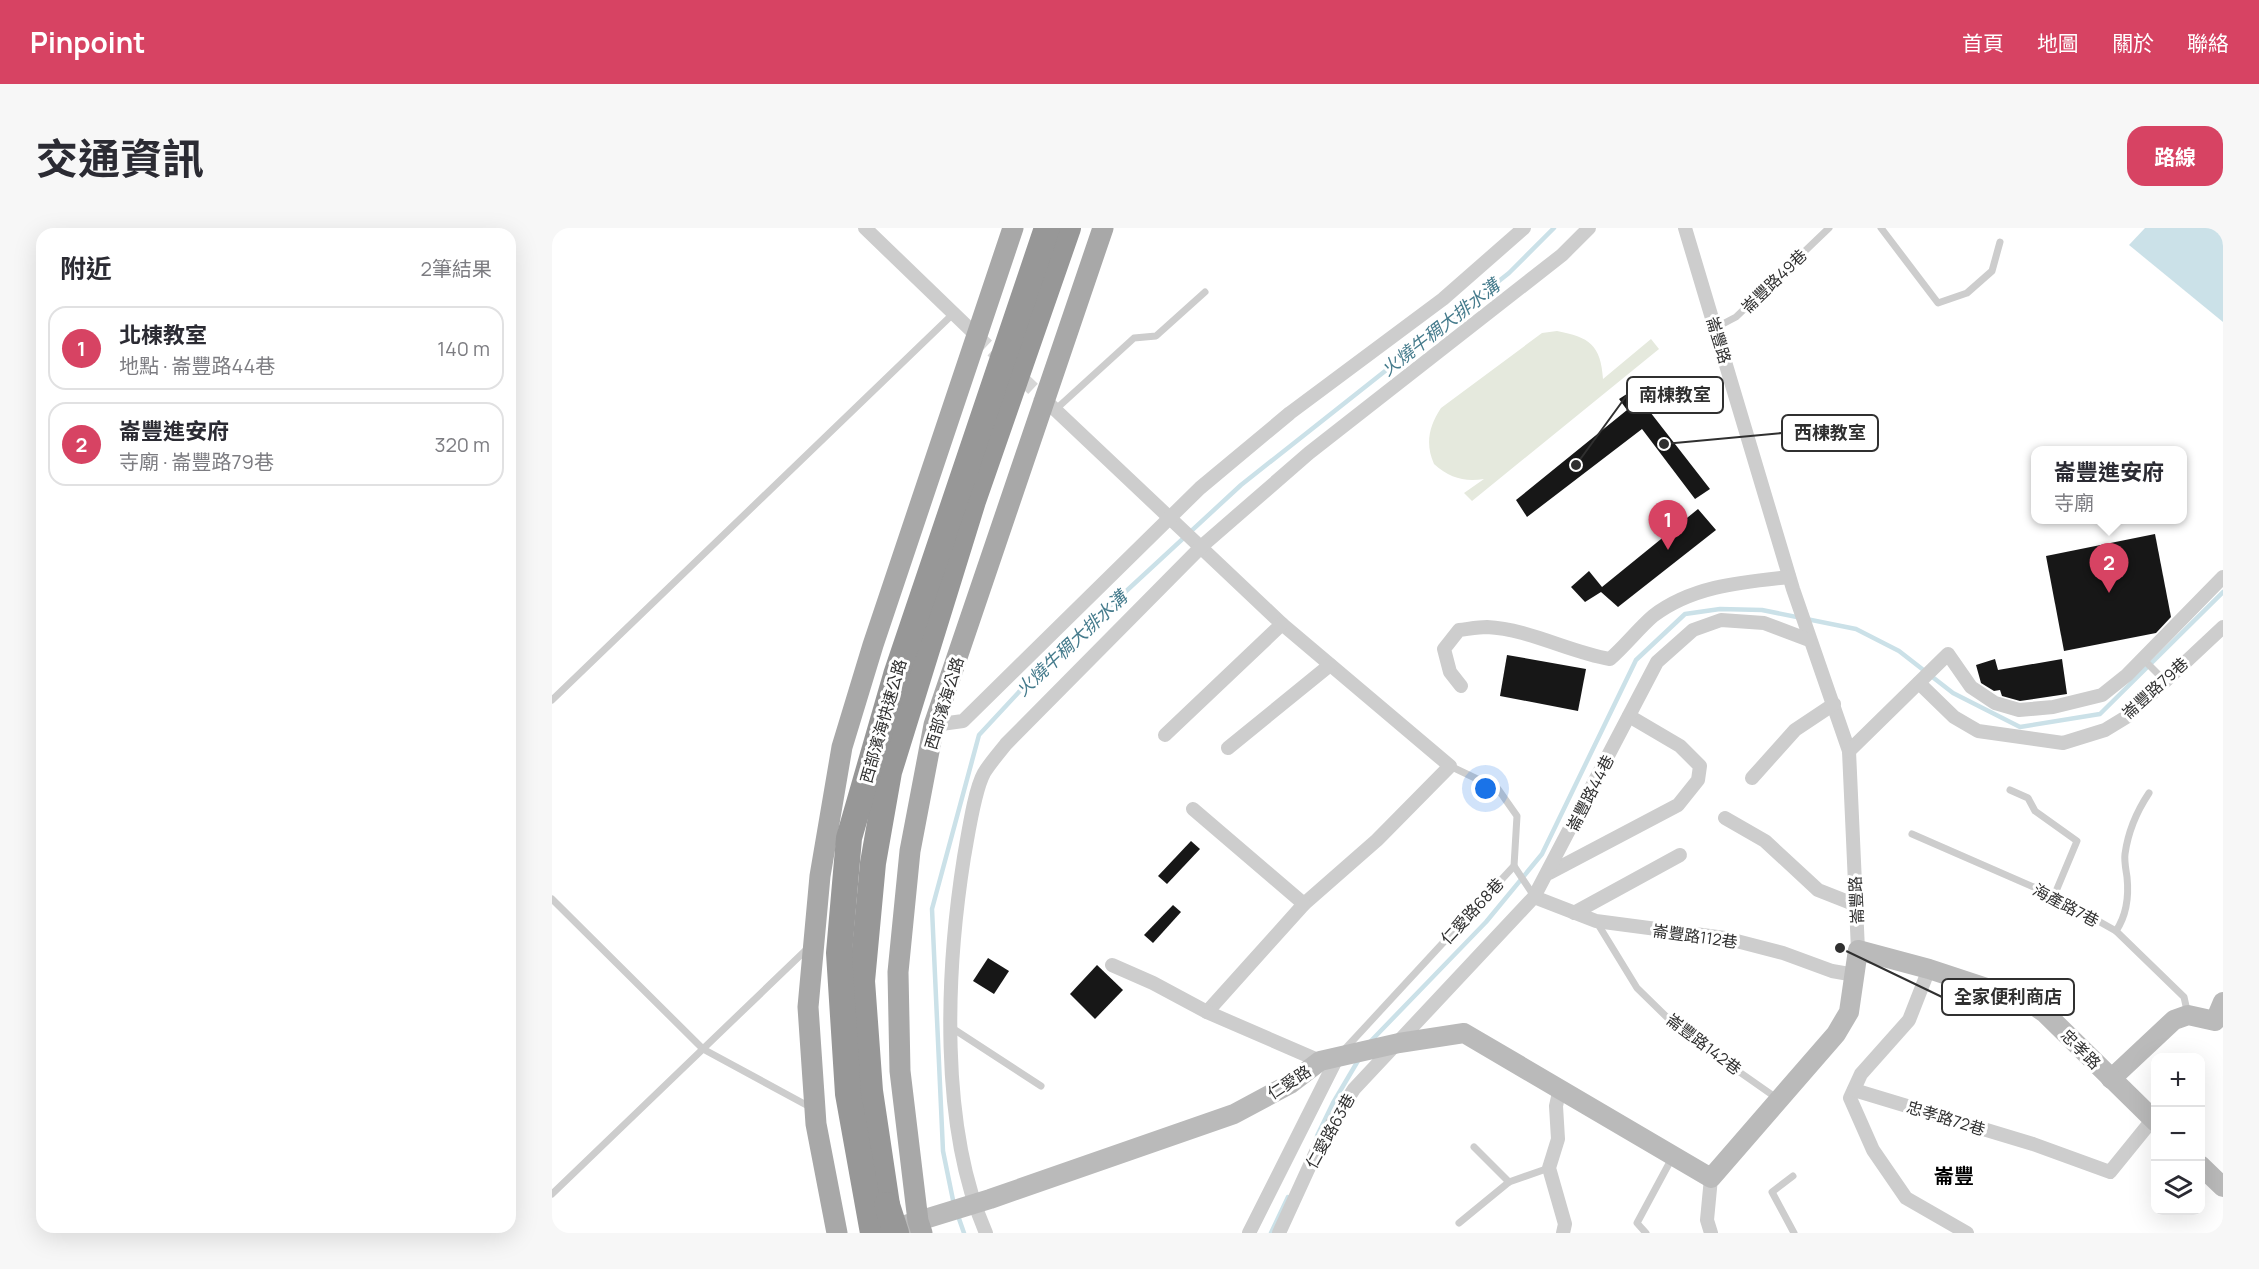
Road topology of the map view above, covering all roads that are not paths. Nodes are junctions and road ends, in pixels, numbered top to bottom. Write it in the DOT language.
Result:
graph roads {
  1 [pos="865,228"];
  2 [pos="1013,228"];
  3 [pos="1047,228"];
  4 [pos="1068,228"];
  5 [pos="1103,228"];
  6 [pos="1524,228"];
  7 [pos="1589,228"];
  8 [pos="1685,228"];
  9 [pos="1881,228"];
  10 [pos="1826,229"];
  11 [pos="2000,242"];
  12 [pos="1205,292"];
  13 [pos="954,313"];
  14 [pos="1715,328"];
  15 [pos="977,336"];
  16 [pos="1051,406"];
  17 [pos="1170,517"];
  18 [pos="1202,546"];
  19 [pos="2223,577"];
  20 [pos="1791,583"];
  21 [pos="1282,624"];
  22 [pos="2223,627"];
  23 [pos="1808,636"];
  24 [pos="2143,659"];
  25 [pos="1330,665"];
  26 [pos="2165,681"];
  27 [pos="1918,683"];
  28 [pos="1461,686"];
  29 [pos="552,700"];
  30 [pos="1834,704"];
  31 [pos="1629,716"];
  32 [pos="934,725"];
  33 [pos="1165,735"];
  34 [pos="1228,748"];
  35 [pos="1849,751"];
  36 [pos="1450,766"];
  37 [pos="1752,778"];
  38 [pos="2010,790"];
  39 [pos="2149,793"];
  40 [pos="1193,809"];
  41 [pos="1725,818"];
  42 [pos="1912,834"];
  43 [pos="1680,855"];
  44 [pos="1514,866"];
  45 [pos="1549,873"];
  46 [pos="2054,896"];
  47 [pos="1534,897"];
  48 [pos="552,899"];
  49 [pos="1304,904"];
  50 [pos="1856,905"];
  51 [pos="1574,913"];
  52 [pos="1596,921"];
  53 [pos="2116,932"];
  54 [pos="814,942"];
  55 [pos="1858,950"];
  56 [pos="1112,965"];
  57 [pos="1929,969"];
  58 [pos="1856,975"];
  59 [pos="2223,1002"];
  60 [pos="1207,1012"];
  61 [pos="2188,1015"];
  62 [pos="2219,1024"];
  63 [pos="952,1028"];
  64 [pos="1400,1043"];
  65 [pos="703,1049"];
  66 [pos="1329,1059"];
  67 [pos="2111,1079"];
  68 [pos="1041,1086"];
  69 [pos="1560,1088"];
  70 [pos="1854,1090"];
  71 [pos="1779,1101"];
  72 [pos="815,1109"];
  73 [pos="2151,1117"];
  74 [pos="2151,1124"];
  75 [pos="1474,1147"];
  76 [pos="1673,1155"];
  77 [pos="1549,1168"];
  78 [pos="2205,1170"];
  79 [pos="1793,1176"];
  80 [pos="1711,1178"];
  81 [pos="1509,1182"];
  82 [pos="2223,1186"];
  83 [pos="552,1194"];
  84 [pos="973,1203"];
  85 [pos="878,1221"];
  86 [pos="1459,1223"];
  87 [pos="923,1229"];
  88 [pos="1254,1231"];
  89 [pos="837,1233"];
  90 [pos="896,1233"];
  91 [pos="986,1233"];
  92 [pos="1279,1233"];
  93 [pos="1563,1233"];
  94 [pos="1646,1233"];
  95 [pos="1711,1233"];
  96 [pos="1794,1233"];
  97 [pos="1967,1233"];
  1 -- 13 [label="street"];
  2 -- 15 [label="main road"];
  3 -- 85 [label="highway, 西部濱海快速公路"];
  4 -- 85 [label="highway, 西部濱海快速公路"];
  5 -- 16 [label="main road, 西部濱海公路"];
  6 -- 17 [label="street"];
  7 -- 18 [label="street"];
  8 -- 14 [label="street, 崙豐路"];
  9 -- 11 [label="lane"];
  10 -- 14 [label="lane, 崙豐路49巷"];
  12 -- 16 [label="lane"];
  13 -- 15 [label="street"];
  13 -- 29 [label="lane"];
  14 -- 20 [label="street, 崙豐路"];
  15 -- 54 [label="main road"];
  16 -- 17 [label="street"];
  16 -- 32 [label="main road, 西部濱海公路"];
  17 -- 18 [label="street"];
  17 -- 32 [label="street"];
  18 -- 21 [label="street"];
  18 -- 63 [label="street"];
  19 -- 24 [label="street"];
  20 -- 23 [label="street, 崙豐路"];
  20 -- 28 [label="street"];
  21 -- 25 [label="street"];
  21 -- 33 [label="street"];
  22 -- 26 [label="street, 崙豐路79巷"];
  23 -- 30 [label="street, 崙豐路"];
  23 -- 31 [label="street, 崙豐路44巷"];
  24 -- 26 [label="lane"];
  24 -- 27 [label="street"];
  25 -- 34 [label="street"];
  25 -- 36 [label="street"];
  26 -- 27 [label="street, 崙豐路79巷"];
  27 -- 35 [label="street"];
  30 -- 35 [label="street, 崙豐路"];
  30 -- 37 [label="street"];
  31 -- 45 [label="street, 崙豐路44巷"];
  31 -- 45 [label="street"];
  32 -- 87 [label="main road, 西部濱海公路"];
  35 -- 50 [label="street, 崙豐路"];
  36 -- 44 [label="lane, 仁愛路68巷"];
  36 -- 49 [label="street"];
  38 -- 46 [label="lane"];
  39 -- 53 [label="lane"];
  40 -- 49 [label="street"];
  41 -- 50 [label="street"];
  42 -- 46 [label="lane, 海產路7巷"];
  43 -- 51 [label="street"];
  44 -- 47 [label="lane"];
  44 -- 66 [label="lane, 仁愛路68巷"];
  45 -- 47 [label="street, 崙豐路44巷"];
  46 -- 53 [label="lane, 海產路7巷"];
  47 -- 51 [label="street, 崙豐路112巷"];
  47 -- 64 [label="street, 崙豐路44巷"];
  48 -- 65 [label="lane"];
  49 -- 60 [label="street"];
  50 -- 55 [label="street, 崙豐路"];
  51 -- 52 [label="street, 崙豐路112巷"];
  52 -- 58 [label="street, 崙豐路112巷"];
  52 -- 71 [label="lane, 崙豐路142巷"];
  53 -- 61 [label="lane, 海產路7巷"];
  54 -- 65 [label="lane"];
  54 -- 72 [label="main road"];
  55 -- 57 [label="street, 忠孝路"];
  55 -- 58 [label="street, 崙豐路"];
  56 -- 60 [label="street"];
  57 -- 67 [label="street, 忠孝路"];
  57 -- 70 [label="street"];
  58 -- 71 [label="street, 崙豐路"];
  59 -- 62 [label="street"];
  60 -- 66 [label="street"];
  61 -- 62 [label="street"];
  61 -- 67 [label="street"];
  63 -- 68 [label="lane"];
  63 -- 84 [label="street"];
  64 -- 66 [label="street, 仁愛路"];
  64 -- 69 [label="street, 仁愛路"];
  64 -- 92 [label="street, 仁愛路63巷"];
  65 -- 72 [label="lane"];
  65 -- 83 [label="lane"];
  66 -- 84 [label="street, 仁愛路"];
  66 -- 88 [label="street"];
  67 -- 73 [label="street, 忠孝路"];
  69 -- 76 [label="street, 仁愛路"];
  69 -- 77 [label="street"];
  70 -- 74 [label="street, 忠孝路72巷"];
  70 -- 97 [label="street"];
  71 -- 80 [label="street, 崙豐路"];
  72 -- 89 [label="main road"];
  75 -- 81 [label="lane"];
  76 -- 80 [label="street, 仁愛路"];
  76 -- 94 [label="lane"];
  77 -- 81 [label="lane"];
  77 -- 93 [label="street"];
  78 -- 82 [label="street"];
  79 -- 96 [label="lane"];
  80 -- 95 [label="street"];
  81 -- 86 [label="lane"];
  84 -- 87 [label="street, 仁愛路"];
  84 -- 91 [label="street"];
  85 -- 87 [label="street, 仁愛路"];
  85 -- 90 [label="highway, 西部濱海快速公路, bridge"];
}
